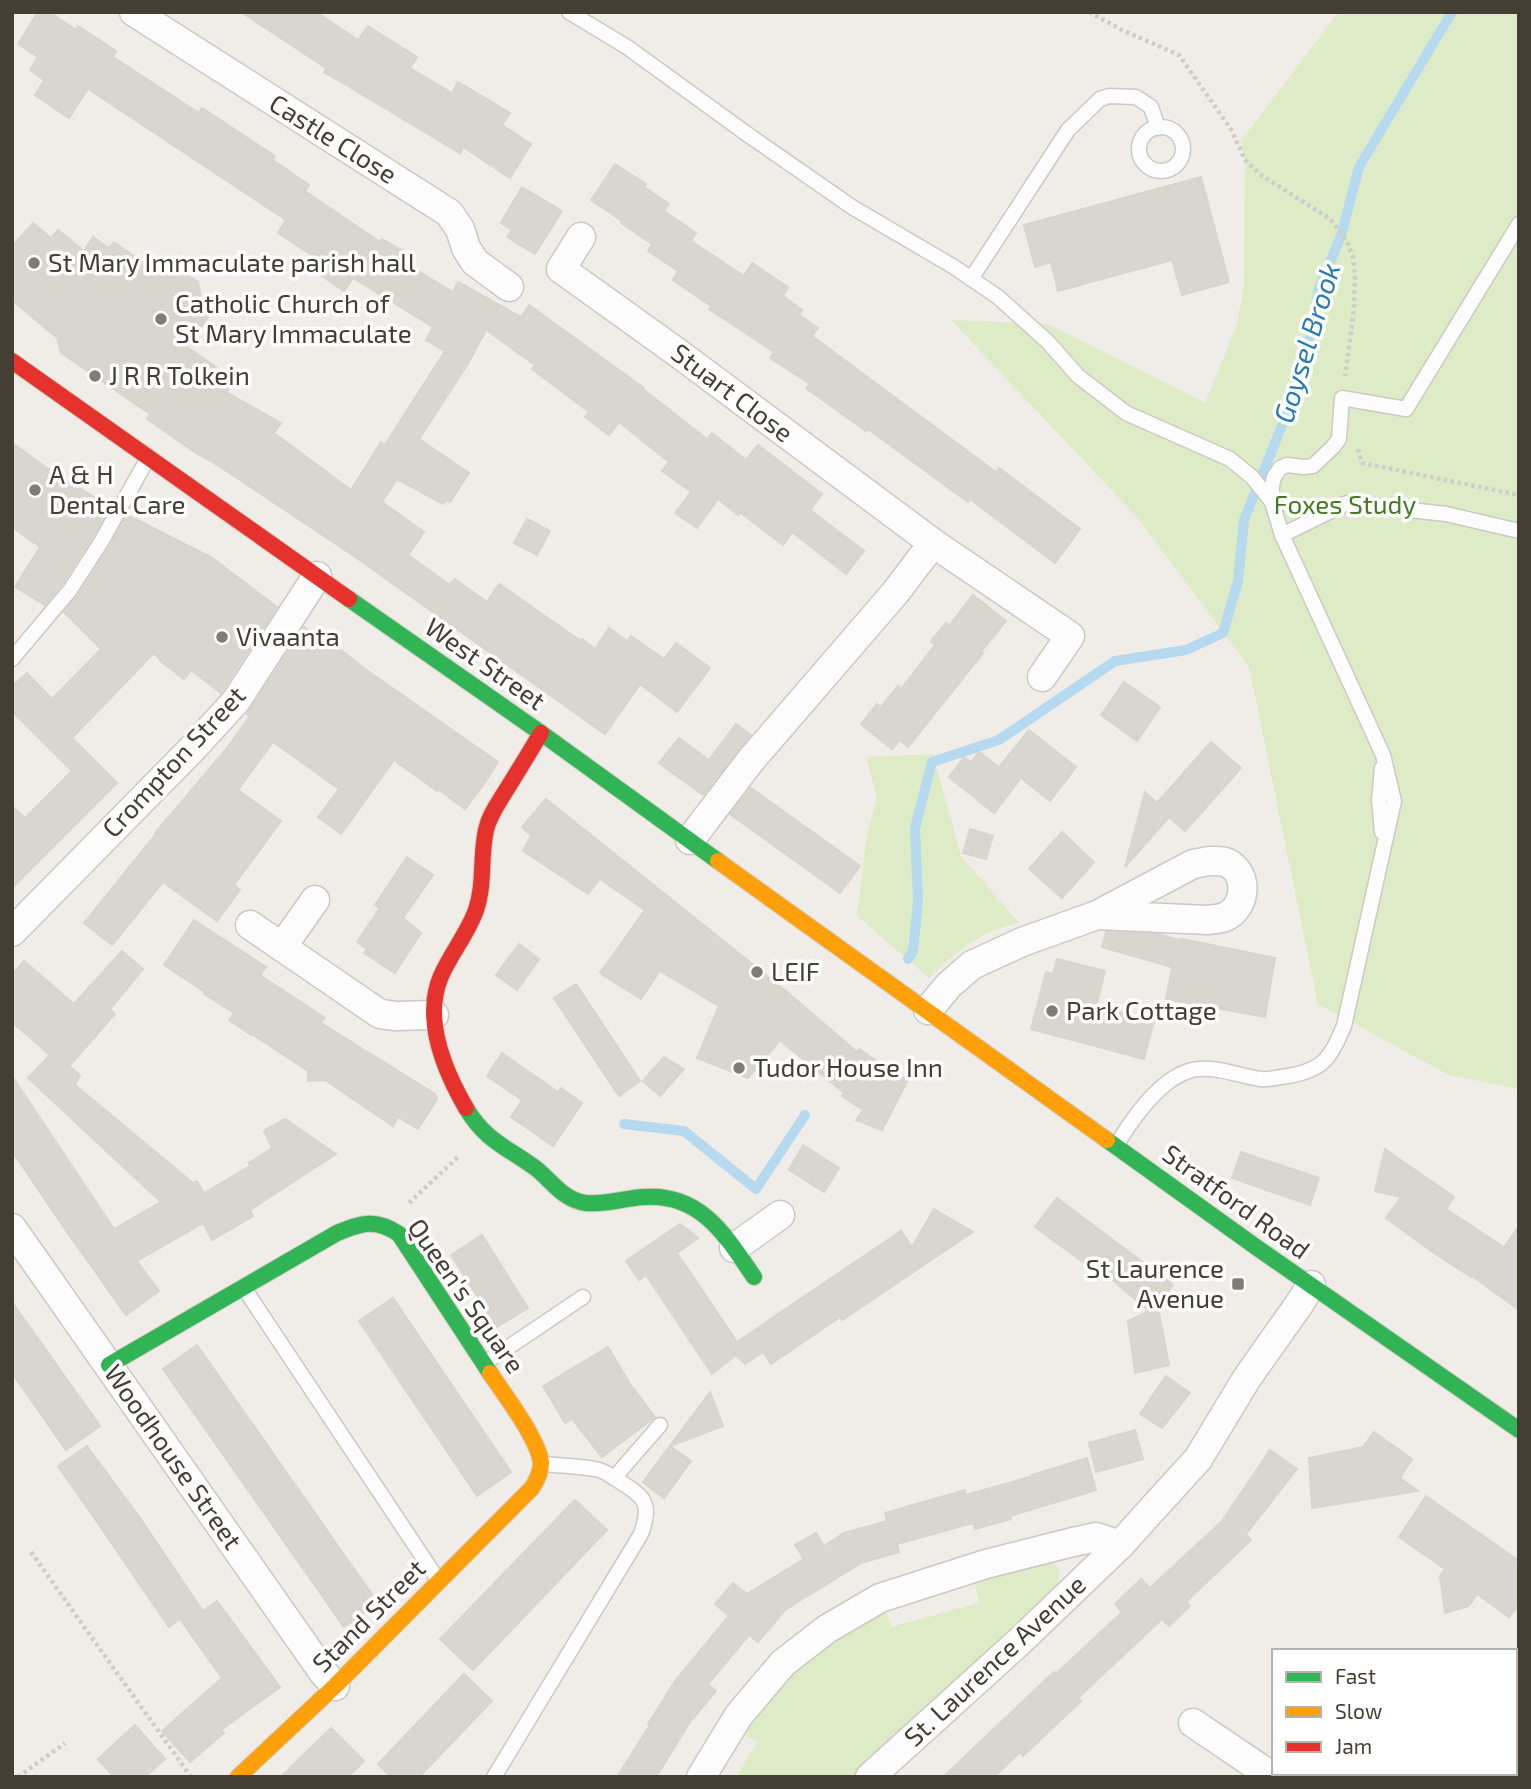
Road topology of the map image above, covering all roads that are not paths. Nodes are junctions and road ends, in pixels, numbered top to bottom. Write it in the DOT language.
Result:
graph roads {
  1 [pos="134,12"];
  2 [pos="569,12"];
  3 [pos="1158,128"];
  4 [pos="1519,224"];
  5 [pos="581,237"];
  6 [pos="971,279"];
  7 [pos="509,287"];
  8 [pos="12,361"];
  9 [pos="148,457"];
  10 [pos="1272,502"];
  11 [pos="1519,531"];
  12 [pos="1282,535"];
  13 [pos="933,543"];
  14 [pos="317,576"];
  15 [pos="12,659"];
  16 [pos="1042,677"];
  17 [pos="541,733"];
  18 [pos="690,841"];
  19 [pos="315,900"];
  20 [pos="1097,915"];
  21 [pos="250,925"];
  22 [pos="12,932"];
  23 [pos="282,947"];
  24 [pos="928,1010"];
  25 [pos="434,1015"];
  26 [pos="1116,1145"];
  27 [pos="780,1215"];
  28 [pos="12,1228"];
  29 [pos="734,1248"];
  30 [pos="754,1277"];
  31 [pos="1311,1285"];
  32 [pos="243,1287"];
  33 [pos="583,1297"];
  34 [pos="484,1363"];
  35 [pos="109,1365"];
  36 [pos="660,1425"];
  37 [pos="1519,1430"];
  38 [pos="542,1464"];
  39 [pos="614,1478"];
  40 [pos="1120,1545"];
  41 [pos="438,1581"];
  42 [pos="335,1686"];
  43 [pos="1194,1723"];
  44 [pos="238,1777"];
  45 [pos="494,1777"];
  46 [pos="701,1777"];
  47 [pos="870,1777"];
  48 [pos="1273,1777"];
  1 -- 7 [label="street, Castle Close"];
  2 -- 6 [label="lane"];
  3 -- 6 [label="lane"];
  4 -- 10 [label="lane"];
  5 -- 13 [label="street, Stuart Close"];
  6 -- 10 [label="lane"];
  8 -- 9 [label="main road, West Street"];
  9 -- 14 [label="main road, West Street"];
  9 -- 15 [label="lane"];
  10 -- 12 [label="lane"];
  11 -- 12 [label="lane"];
  12 -- 26 [label="lane"];
  13 -- 16 [label="street, Stuart Close"];
  13 -- 18 [label="street"];
  14 -- 17 [label="main road, West Street"];
  14 -- 22 [label="street, Crompton Street"];
  17 -- 18 [label="main road, West Street"];
  17 -- 25 [label="main road"];
  18 -- 24 [label="main road, West Street"];
  19 -- 23 [label="street"];
  20 -- 24 [label="street"];
  21 -- 23 [label="street"];
  23 -- 25 [label="street"];
  24 -- 26 [label="main road, Stratford Road"];
  25 -- 29 [label="main road"];
  26 -- 31 [label="main road, Stratford Road"];
  27 -- 29 [label="street"];
  28 -- 35 [label="street, Woodhouse Street"];
  29 -- 30 [label="main road"];
  31 -- 37 [label="main road, Stratford Road"];
  31 -- 40 [label="street, St. Laurence Avenue"];
  32 -- 34 [label="main road, Queen's Square"];
  32 -- 35 [label="main road, Queen's Square"];
  32 -- 41 [label="lane"];
  33 -- 34 [label="lane"];
  34 -- 38 [label="main road, Queen's Square"];
  35 -- 42 [label="street, Woodhouse Street"];
  36 -- 39 [label="lane"];
  38 -- 39 [label="lane"];
  38 -- 41 [label="main road, Stand Street"];
  39 -- 45 [label="lane"];
  40 -- 46 [label="street, St. Laurence Avenue"];
  40 -- 47 [label="street, St. Laurence Avenue"];
  41 -- 42 [label="main road, Stand Street"];
  42 -- 44 [label="main road, Stand Street"];
  43 -- 48 [label="street"];
}
